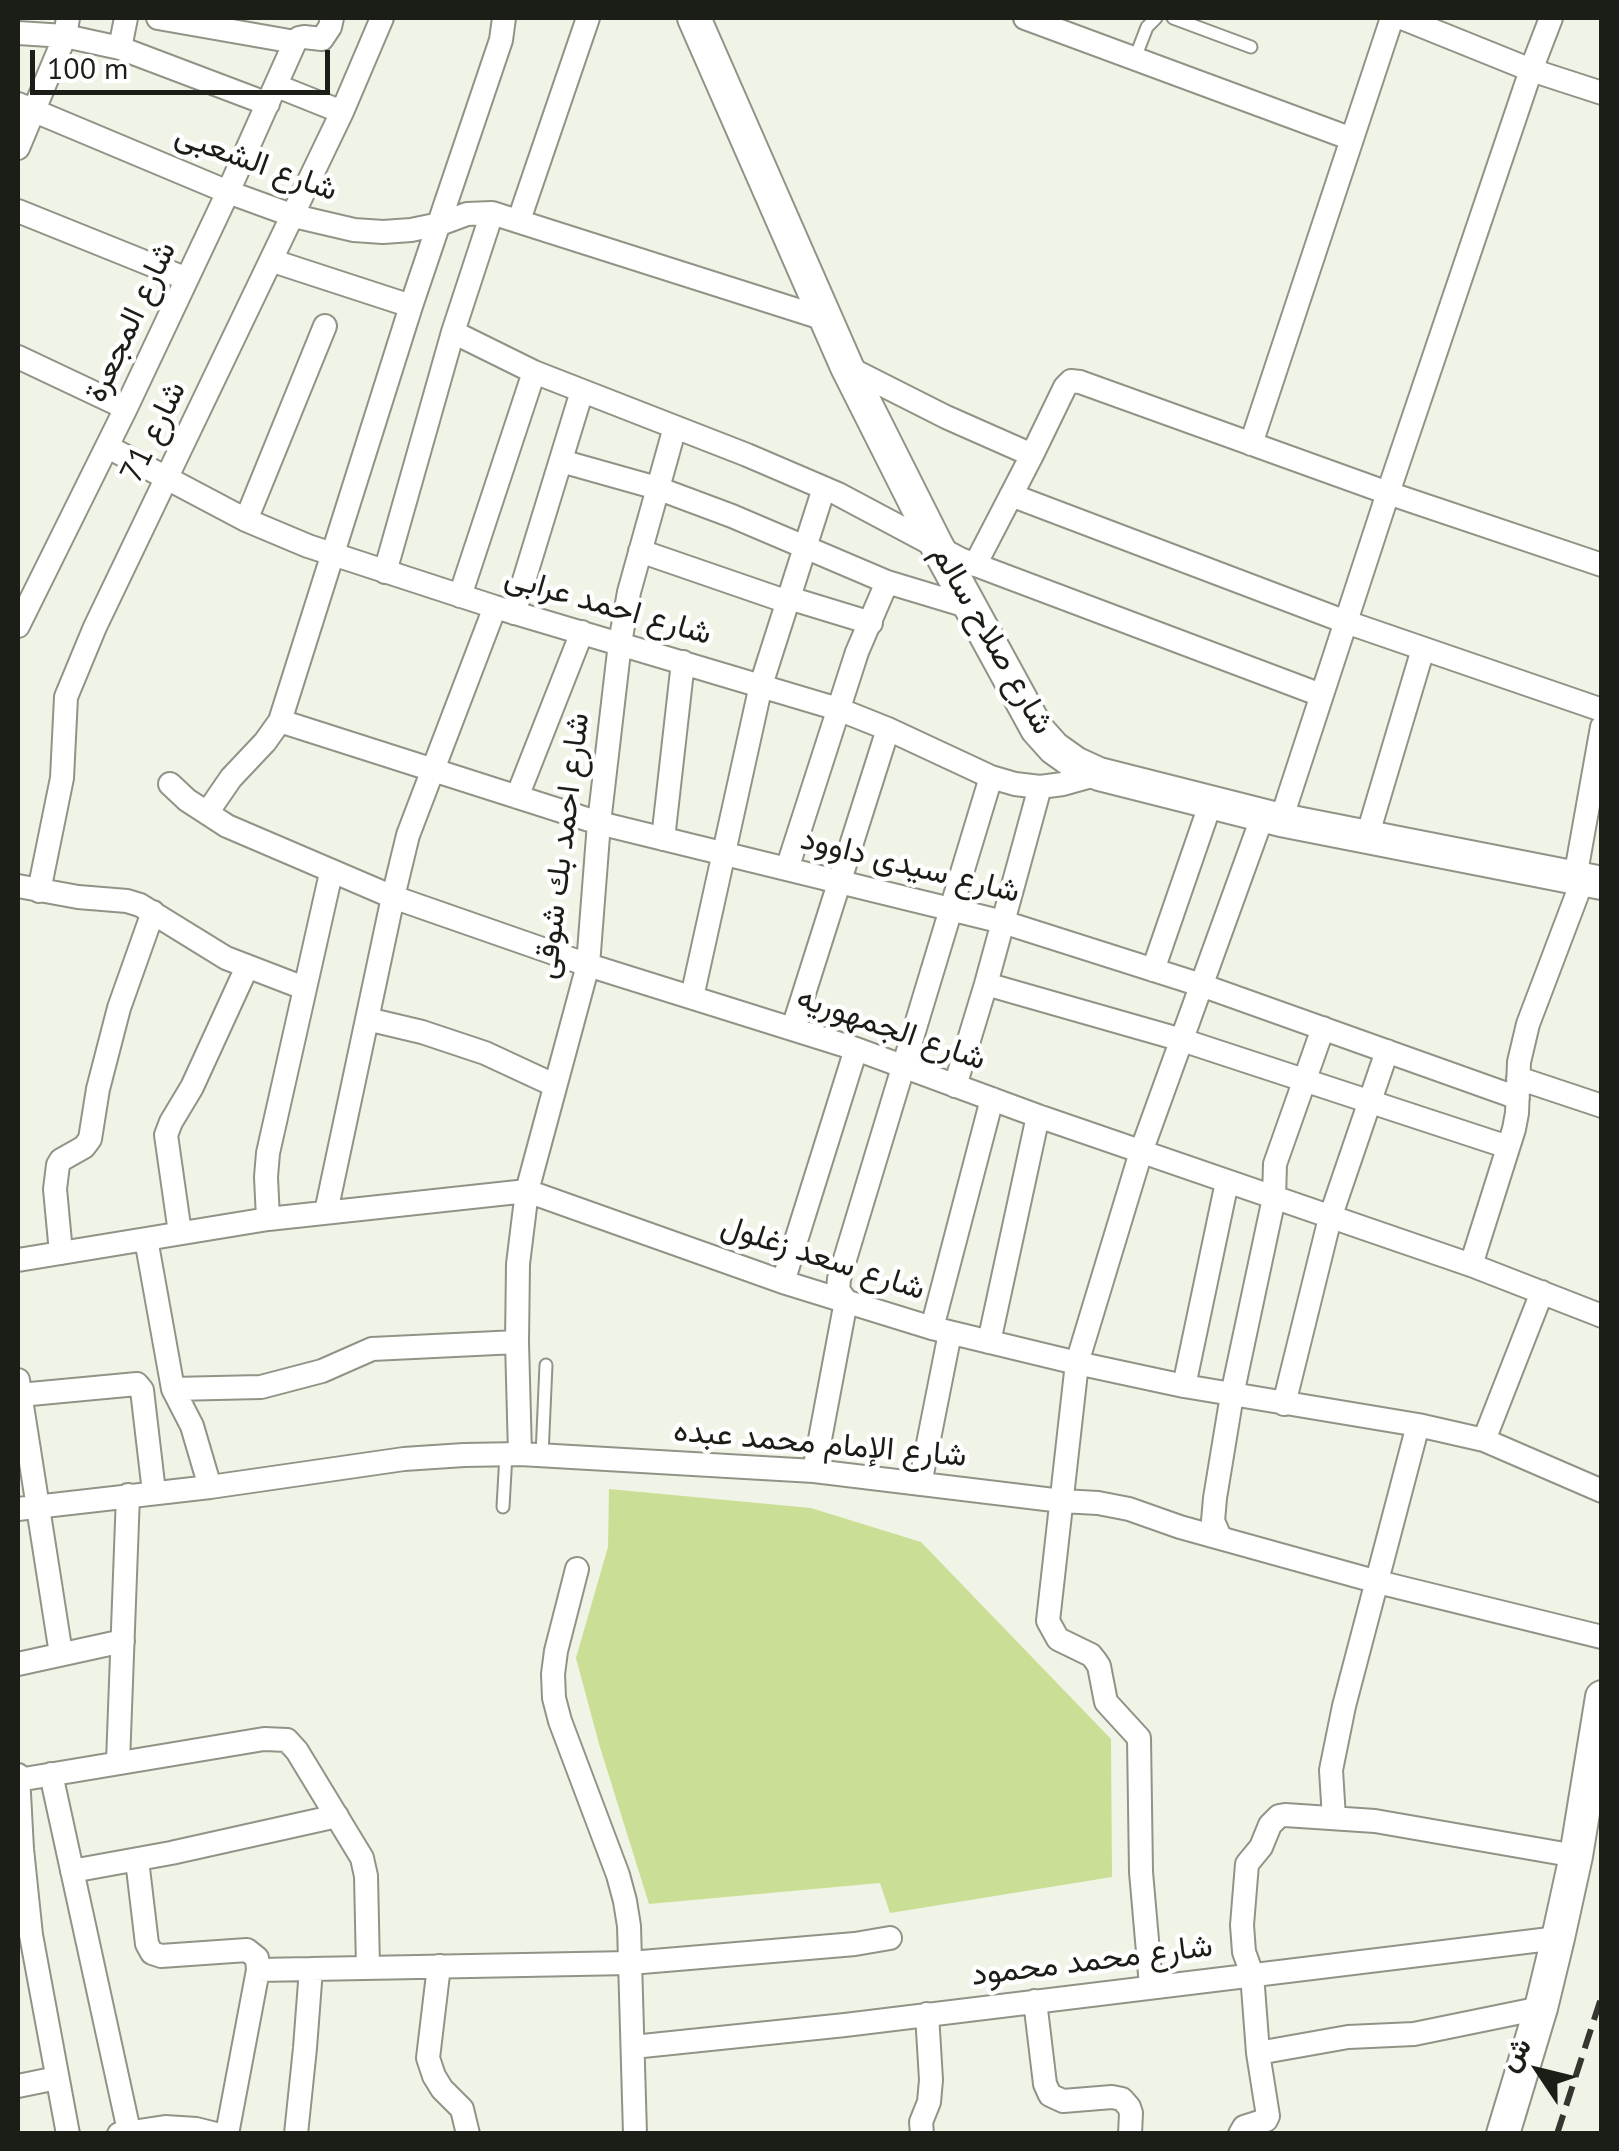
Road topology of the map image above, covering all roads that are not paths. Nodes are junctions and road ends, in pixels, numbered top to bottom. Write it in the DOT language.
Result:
graph roads {
  1 [pos="126,18"];
  2 [pos="158,18"];
  3 [pos="332,18"];
  4 [pos="382,18"];
  5 [pos="504,18"];
  6 [pos="588,18"];
  7 [pos="694,18"];
  8 [pos="1025,18"];
  9 [pos="1156,18"];
  10 [pos="1173,18"];
  11 [pos="1392,18"];
  12 [pos="1402,18"];
  13 [pos="1552,18"];
  14 [pos="66,27"];
  15 [pos="18,33"];
  16 [pos="295,42"];
  17 [pos="1251,47"];
  18 [pos="120,48"];
  19 [pos="1136,58"];
  20 [pos="1531,70"];
  21 [pos="1602,93"];
  22 [pos="272,95"];
  23 [pos="25,107"];
  24 [pos="342,112"];
  25 [pos="1352,139"];
  26 [pos="18,148"];
  27 [pos="228,192"];
  28 [pos="18,211"];
  29 [pos="492,213"];
  30 [pos="294,216"];
  31 [pos="519,220"];
  32 [pos="440,224"];
  33 [pos="273,261"];
  34 [pos="187,279"];
  35 [pos="411,306"];
  36 [pos="825,319"];
  37 [pos="326,326"];
  38 [pos="453,332"];
  39 [pos="18,358"];
  40 [pos="847,368"];
  41 [pos="534,372"];
  42 [pos="582,391"];
  43 [pos="126,408"];
  44 [pos="675,427"];
  45 [pos="1251,444"];
  46 [pos="108,447"];
  47 [pos="1032,455"];
  48 [pos="560,460"];
  49 [pos="168,478"];
  50 [pos="657,488"];
  51 [pos="824,488"];
  52 [pos="1012,494"];
  53 [pos="1388,494"];
  54 [pos="246,520"];
  55 [pos="936,546"];
  56 [pos="806,547"];
  57 [pos="640,551"];
  58 [pos="332,554"];
  59 [pos="975,565"];
  60 [pos="1602,566"];
  61 [pos="385,572"];
  62 [pos="887,582"];
  63 [pos="460,596"];
  64 [pos="789,600"];
  65 [pos="970,607"];
  66 [pos="505,610"];
  67 [pos="871,622"];
  68 [pos="1346,622"];
  69 [pos="18,626"];
  70 [pos="582,632"];
  71 [pos="620,643"];
  72 [pos="1423,649"];
  73 [pos="682,662"];
  74 [pos="761,685"];
  75 [pos="1321,695"];
  76 [pos="838,709"];
  77 [pos="1602,710"];
  78 [pos="280,722"];
  79 [pos="1602,727"];
  80 [pos="888,729"];
  81 [pos="431,770"];
  82 [pos="1099,774"];
  83 [pos="992,776"];
  84 [pos="170,784"];
  85 [pos="1040,786"];
  86 [pos="516,797"];
  87 [pos="1211,802"];
  88 [pos="206,814"];
  89 [pos="1272,817"];
  90 [pos="599,823"];
  91 [pos="1367,837"];
  92 [pos="663,839"];
  93 [pos="724,854"];
  94 [pos="788,869"];
  95 [pos="331,872"];
  96 [pos="1586,880"];
  97 [pos="838,882"];
  98 [pos="23,889"];
  99 [pos="392,897"];
  100 [pos="951,908"];
  101 [pos="153,912"];
  102 [pos="1003,922"];
  103 [pos="588,965"];
  104 [pos="246,967"];
  105 [pos="1153,970"];
  106 [pos="986,984"];
  107 [pos="1202,985"];
  108 [pos="304,988"];
  109 [pos="692,997"];
  110 [pos="367,1019"];
  111 [pos="792,1028"];
  112 [pos="1323,1028"];
  113 [pos="1182,1040"];
  114 [pos="856,1049"];
  115 [pos="1388,1051"];
  116 [pos="903,1066"];
  117 [pos="1305,1081"];
  118 [pos="554,1085"];
  119 [pos="956,1086"];
  120 [pos="1518,1088"];
  121 [pos="992,1100"];
  122 [pos="1370,1102"];
  123 [pos="1602,1106"];
  124 [pos="1038,1116"];
  125 [pos="1508,1146"];
  126 [pos="1141,1152"];
  127 [pos="1227,1182"];
  128 [pos="528,1191"];
  129 [pos="1274,1198"];
  130 [pos="326,1212"];
  131 [pos="1330,1218"];
  132 [pos="268,1219"];
  133 [pos="180,1234"];
  134 [pos="146,1239"];
  135 [pos="61,1253"];
  136 [pos="18,1260"];
  137 [pos="1471,1265"];
  138 [pos="783,1282"];
  139 [pos="1542,1292"];
  140 [pos="846,1301"];
  141 [pos="1602,1316"];
  142 [pos="941,1330"];
  143 [pos="517,1342"];
  144 [pos="989,1342"];
  145 [pos="1077,1363"];
  146 [pos="546,1365"];
  147 [pos="1184,1386"];
  148 [pos="19,1388"];
  149 [pos="173,1389"];
  150 [pos="1232,1395"];
  151 [pos="1284,1404"];
  152 [pos="1418,1425"];
  153 [pos="1484,1440"];
  154 [pos="523,1454"];
  155 [pos="814,1471"];
  156 [pos="920,1484"];
  157 [pos="210,1487"];
  158 [pos="154,1492"];
  159 [pos="1602,1492"];
  160 [pos="128,1495"];
  161 [pos="1062,1501"];
  162 [pos="504,1507"];
  163 [pos="28,1508"];
  164 [pos="1220,1537"];
  165 [pos="577,1569"];
  166 [pos="1378,1582"];
  167 [pos="1602,1637"];
  168 [pos="123,1641"];
  169 [pos="60,1654"];
  170 [pos="18,1664"];
  171 [pos="1602,1696"];
  172 [pos="118,1762"];
  173 [pos="51,1774"];
  174 [pos="18,1777"];
  175 [pos="337,1816"];
  176 [pos="1334,1818"];
  177 [pos="1602,1833"];
  178 [pos="1576,1856"];
  179 [pos="137,1860"];
  180 [pos="72,1871"];
  181 [pos="890,1938"];
  182 [pos="1558,1938"];
  183 [pos="630,1963"];
  184 [pos="439,1966"];
  185 [pos="368,1968"];
  186 [pos="310,1969"];
  187 [pos="258,1970"];
  188 [pos="1252,1974"];
  189 [pos="1150,1986"];
  190 [pos="42,1996"];
  191 [pos="1035,2001"];
  192 [pos="18,2002"];
  193 [pos="1541,2008"];
  194 [pos="927,2014"];
  195 [pos="634,2048"];
  196 [pos="1258,2054"];
  197 [pos="57,2078"];
  198 [pos="18,2086"];
  199 [pos="124,2132"];
  200 [pos="68,2134"];
  201 [pos="216,2134"];
  202 [pos="226,2134"];
  203 [pos="296,2134"];
  204 [pos="468,2134"];
  205 [pos="635,2134"];
  206 [pos="922,2134"];
  207 [pos="1130,2134"];
  208 [pos="1240,2134"];
  209 [pos="1503,2134"];
  210 [pos="1523,2134"];
  1 -- 18 [label="street"];
  2 -- 16 [label="street"];
  3 -- 16 [label="street"];
  4 -- 24 [label="street, شارع 71"];
  5 -- 32 [label="street"];
  6 -- 31 [label="street"];
  7 -- 36 [label="street, شارع صلاح سالم"];
  8 -- 19 [label="street"];
  9 -- 19 [label="lane"];
  10 -- 17 [label="lane"];
  11 -- 25 [label="street"];
  12 -- 20 [label="street"];
  13 -- 20 [label="street"];
  14 -- 15 [label="street"];
  14 -- 18 [label="street"];
  14 -- 23 [label="street"];
  16 -- 22 [label="street, شارع المجعرة"];
  18 -- 22 [label="street"];
  19 -- 25 [label="street"];
  20 -- 21 [label="street"];
  20 -- 53 [label="street"];
  22 -- 24 [label="street"];
  22 -- 27 [label="street, شارع المجعرة"];
  23 -- 26 [label="street"];
  23 -- 27 [label="street, شارع الشعبى"];
  24 -- 30 [label="street, شارع 71"];
  25 -- 45 [label="street"];
  27 -- 30 [label="street, شارع الشعبى"];
  27 -- 34 [label="street, شارع المجعرة"];
  28 -- 34 [label="street"];
  29 -- 31 [label="street, شارع الشعبى"];
  29 -- 32 [label="street, شارع الشعبى"];
  29 -- 38 [label="street"];
  30 -- 32 [label="street, شارع الشعبى"];
  30 -- 33 [label="street, شارع 71"];
  31 -- 36 [label="street, شارع الشعبى"];
  32 -- 35 [label="street"];
  33 -- 35 [label="street"];
  33 -- 49 [label="street, شارع 71"];
  34 -- 43 [label="street, شارع المجعرة"];
  35 -- 58 [label="street"];
  36 -- 40 [label="street, شارع صلاح سالم"];
  37 -- 54 [label="street"];
  38 -- 41 [label="street"];
  38 -- 61 [label="street"];
  39 -- 43 [label="street"];
  40 -- 47 [label="street"];
  40 -- 55 [label="street, شارع صلاح سالم"];
  41 -- 42 [label="street"];
  41 -- 63 [label="street"];
  42 -- 44 [label="street"];
  42 -- 48 [label="street"];
  43 -- 46 [label="street, شارع المجعرة"];
  44 -- 50 [label="street, شارع احمد بك شوقى"];
  44 -- 51 [label="street"];
  45 -- 47 [label="street"];
  45 -- 53 [label="street"];
  46 -- 49 [label="street, شارع احمد عرابى"];
  46 -- 69 [label="street, شارع المجعرة"];
  47 -- 52 [label="street"];
  48 -- 50 [label="street"];
  48 -- 66 [label="street"];
  49 -- 54 [label="street, شارع احمد عرابى"];
  49 -- 98 [label="street, شارع 71"];
  50 -- 56 [label="street"];
  50 -- 57 [label="street, شارع احمد بك شوقى"];
  51 -- 55 [label="street"];
  51 -- 56 [label="street"];
  52 -- 59 [label="street"];
  52 -- 68 [label="street"];
  53 -- 60 [label="street"];
  53 -- 68 [label="street"];
  54 -- 58 [label="street, شارع احمد عرابى"];
  55 -- 59 [label="street"];
  55 -- 65 [label="street, شارع صلاح سالم"];
  56 -- 62 [label="street"];
  56 -- 64 [label="street"];
  57 -- 64 [label="street"];
  57 -- 71 [label="street, شارع احمد بك شوقى"];
  58 -- 61 [label="street, شارع احمد عرابى"];
  58 -- 78 [label="street"];
  59 -- 75 [label="street"];
  61 -- 63 [label="street, شارع احمد عرابى"];
  62 -- 65 [label="street"];
  62 -- 67 [label="street"];
  63 -- 66 [label="street, شارع احمد عرابى"];
  64 -- 67 [label="street"];
  64 -- 74 [label="street"];
  65 -- 82 [label="street, شارع صلاح سالم"];
  66 -- 70 [label="street, شارع احمد عرابى"];
  66 -- 81 [label="street"];
  67 -- 76 [label="street"];
  68 -- 72 [label="street"];
  68 -- 75 [label="street"];
  70 -- 71 [label="street, شارع احمد عرابى"];
  70 -- 86 [label="street"];
  71 -- 73 [label="street, شارع احمد عرابى"];
  71 -- 90 [label="street, شارع احمد بك شوقى"];
  72 -- 77 [label="street"];
  72 -- 91 [label="street"];
  73 -- 74 [label="street, شارع احمد عرابى"];
  73 -- 92 [label="street"];
  74 -- 76 [label="street, شارع احمد عرابى"];
  74 -- 93 [label="street"];
  75 -- 89 [label="street"];
  76 -- 80 [label="street, شارع احمد عرابى"];
  76 -- 94 [label="street"];
  78 -- 81 [label="street, شارع سيدى داوود"];
  78 -- 88 [label="street"];
  79 -- 96 [label="street"];
  80 -- 83 [label="street, شارع احمد عرابى"];
  80 -- 97 [label="street"];
  81 -- 86 [label="street, شارع سيدى داوود"];
  81 -- 99 [label="street"];
  82 -- 85 [label="street, شارع احمد عرابى"];
  82 -- 87 [label="street, شارع صلاح سالم"];
  83 -- 85 [label="street, شارع احمد عرابى"];
  83 -- 100 [label="street"];
  84 -- 88 [label="street, شارع الجمهوريه"];
  85 -- 102 [label="street"];
  86 -- 90 [label="street, شارع سيدى داوود"];
  87 -- 89 [label="street, شارع صلاح سالم"];
  87 -- 105 [label="street"];
  88 -- 95 [label="street, شارع الجمهوريه"];
  89 -- 91 [label="street, شارع صلاح سالم"];
  89 -- 107 [label="street"];
  90 -- 92 [label="street, شارع سيدى داوود"];
  90 -- 103 [label="street, شارع احمد بك شوقى"];
  91 -- 96 [label="street, شارع صلاح سالم"];
  92 -- 93 [label="street, شارع سيدى داوود"];
  93 -- 94 [label="street, شارع سيدى داوود"];
  93 -- 109 [label="street"];
  94 -- 97 [label="street, شارع سيدى داوود"];
  95 -- 99 [label="street, شارع الجمهوريه"];
  95 -- 108 [label="street"];
  96 -- 120 [label="street"];
  97 -- 100 [label="street, شارع سيدى داوود"];
  97 -- 111 [label="street"];
  98 -- 101 [label="street"];
  99 -- 103 [label="street, شارع الجمهوريه"];
  99 -- 110 [label="street"];
  100 -- 102 [label="street, شارع سيدى داوود"];
  100 -- 116 [label="street"];
  101 -- 104 [label="street"];
  101 -- 135 [label="street"];
  102 -- 105 [label="street, شارع سيدى داوود"];
  102 -- 106 [label="street"];
  103 -- 109 [label="street, شارع الجمهوريه"];
  103 -- 118 [label="street, شارع احمد بك شوقى"];
  104 -- 108 [label="street"];
  104 -- 133 [label="street"];
  105 -- 107 [label="street, شارع سيدى داوود"];
  106 -- 113 [label="street"];
  106 -- 119 [label="street"];
  107 -- 112 [label="street, شارع سيدى داوود"];
  107 -- 113 [label="street"];
  108 -- 132 [label="street"];
  109 -- 111 [label="street, شارع الجمهوريه"];
  110 -- 118 [label="street"];
  110 -- 130 [label="street"];
  111 -- 114 [label="street, شارع الجمهوريه"];
  112 -- 115 [label="street, شارع سيدى داوود"];
  112 -- 117 [label="street"];
  113 -- 117 [label="street"];
  113 -- 126 [label="street"];
  114 -- 116 [label="street, شارع الجمهوريه"];
  114 -- 138 [label="street"];
  115 -- 120 [label="street, شارع سيدى داوود"];
  115 -- 122 [label="street"];
  116 -- 119 [label="street, شارع الجمهوريه"];
  116 -- 140 [label="street"];
  117 -- 122 [label="street"];
  117 -- 129 [label="street"];
  118 -- 128 [label="street, شارع احمد بك شوقى"];
  119 -- 121 [label="street, شارع الجمهوريه"];
  120 -- 123 [label="street, شارع سيدى داوود"];
  120 -- 125 [label="street"];
  121 -- 124 [label="street, شارع الجمهوريه"];
  121 -- 142 [label="street"];
  122 -- 125 [label="street"];
  122 -- 131 [label="street"];
  124 -- 126 [label="street, شارع الجمهوريه"];
  124 -- 144 [label="street"];
  125 -- 137 [label="street"];
  126 -- 127 [label="street, شارع الجمهوريه"];
  126 -- 145 [label="street"];
  127 -- 129 [label="street, شارع الجمهوريه"];
  127 -- 147 [label="street"];
  128 -- 130 [label="street, شارع سعد زغلول"];
  128 -- 138 [label="street, شارع سعد زغلول"];
  128 -- 143 [label="street, شارع احمد بك شوقى"];
  129 -- 131 [label="street, شارع الجمهوريه"];
  129 -- 150 [label="street"];
  130 -- 132 [label="street, شارع سعد زغلول"];
  131 -- 137 [label="street, شارع الجمهوريه"];
  131 -- 151 [label="street"];
  132 -- 133 [label="street, شارع سعد زغلول"];
  133 -- 134 [label="street, شارع سعد زغلول"];
  134 -- 135 [label="street, شارع سعد زغلول"];
  134 -- 149 [label="street"];
  135 -- 136 [label="street, شارع سعد زغلول"];
  137 -- 139 [label="street, شارع الجمهوريه"];
  138 -- 140 [label="street, شارع سعد زغلول"];
  139 -- 141 [label="street, شارع الجمهوريه"];
  139 -- 153 [label="street"];
  140 -- 142 [label="street, شارع سعد زغلول"];
  140 -- 155 [label="street"];
  142 -- 144 [label="street, شارع سعد زغلول"];
  142 -- 156 [label="street"];
  143 -- 149 [label="street"];
  143 -- 154 [label="street, شارع احمد بك شوقى"];
  144 -- 145 [label="street, شارع سعد زغلول"];
  145 -- 147 [label="street, شارع سعد زغلول"];
  145 -- 161 [label="street"];
  146 -- 154 [label="lane"];
  147 -- 150 [label="street, شارع سعد زغلول"];
  148 -- 158 [label="street"];
  148 -- 163 [label="street"];
  149 -- 157 [label="street"];
  150 -- 151 [label="street, شارع سعد زغلول"];
  150 -- 164 [label="street"];
  151 -- 152 [label="street, شارع سعد زغلول"];
  152 -- 153 [label="street, شارع سعد زغلول"];
  152 -- 166 [label="street"];
  153 -- 159 [label="street, شارع سعد زغلول"];
  154 -- 155 [label="street, شارع الإمام محمد عبده"];
  154 -- 157 [label="street, شارع الإمام محمد عبده"];
  154 -- 162 [label="lane"];
  155 -- 156 [label="street, شارع الإمام محمد عبده"];
  156 -- 161 [label="street, شارع الإمام محمد عبده"];
  157 -- 158 [label="street, شارع الإمام محمد عبده"];
  158 -- 160 [label="street, شارع الإمام محمد عبده"];
  160 -- 163 [label="street, شارع الإمام محمد عبده"];
  160 -- 168 [label="street"];
  161 -- 164 [label="street, شارع الإمام محمد عبده"];
  161 -- 189 [label="street"];
  163 -- 169 [label="street"];
  164 -- 166 [label="street, شارع الإمام محمد عبده"];
  165 -- 183 [label="street"];
  166 -- 167 [label="street, شارع الإمام محمد عبده"];
  166 -- 176 [label="street"];
  168 -- 169 [label="street"];
  168 -- 172 [label="street"];
  169 -- 170 [label="street"];
  171 -- 178 [label="street"];
  172 -- 173 [label="street"];
  172 -- 175 [label="street"];
  173 -- 174 [label="street"];
  173 -- 180 [label="street"];
  174 -- 190 [label="street"];
  175 -- 179 [label="street"];
  175 -- 185 [label="street"];
  176 -- 178 [label="street"];
  176 -- 188 [label="street"];
  177 -- 210 [label="street"];
  178 -- 182 [label="street"];
  179 -- 180 [label="street"];
  179 -- 187 [label="street"];
  180 -- 199 [label="street"];
  181 -- 183 [label="street"];
  182 -- 188 [label="street, شارع محمد محمود"];
  182 -- 193 [label="street"];
  183 -- 184 [label="street"];
  183 -- 195 [label="street"];
  184 -- 185 [label="street"];
  184 -- 204 [label="street"];
  185 -- 186 [label="street"];
  186 -- 187 [label="street"];
  186 -- 203 [label="street"];
  187 -- 202 [label="street"];
  188 -- 189 [label="street, شارع محمد محمود"];
  188 -- 196 [label="street"];
  189 -- 191 [label="street, شارع محمد محمود"];
  190 -- 192 [label="street"];
  190 -- 197 [label="street"];
  191 -- 194 [label="street, شارع محمد محمود"];
  191 -- 207 [label="street"];
  193 -- 196 [label="street"];
  193 -- 209 [label="street"];
  194 -- 195 [label="street, شارع محمد محمود"];
  194 -- 206 [label="street"];
  195 -- 205 [label="street"];
  196 -- 208 [label="street"];
  197 -- 198 [label="street"];
  197 -- 200 [label="street"];
  199 -- 201 [label="street"];
}
